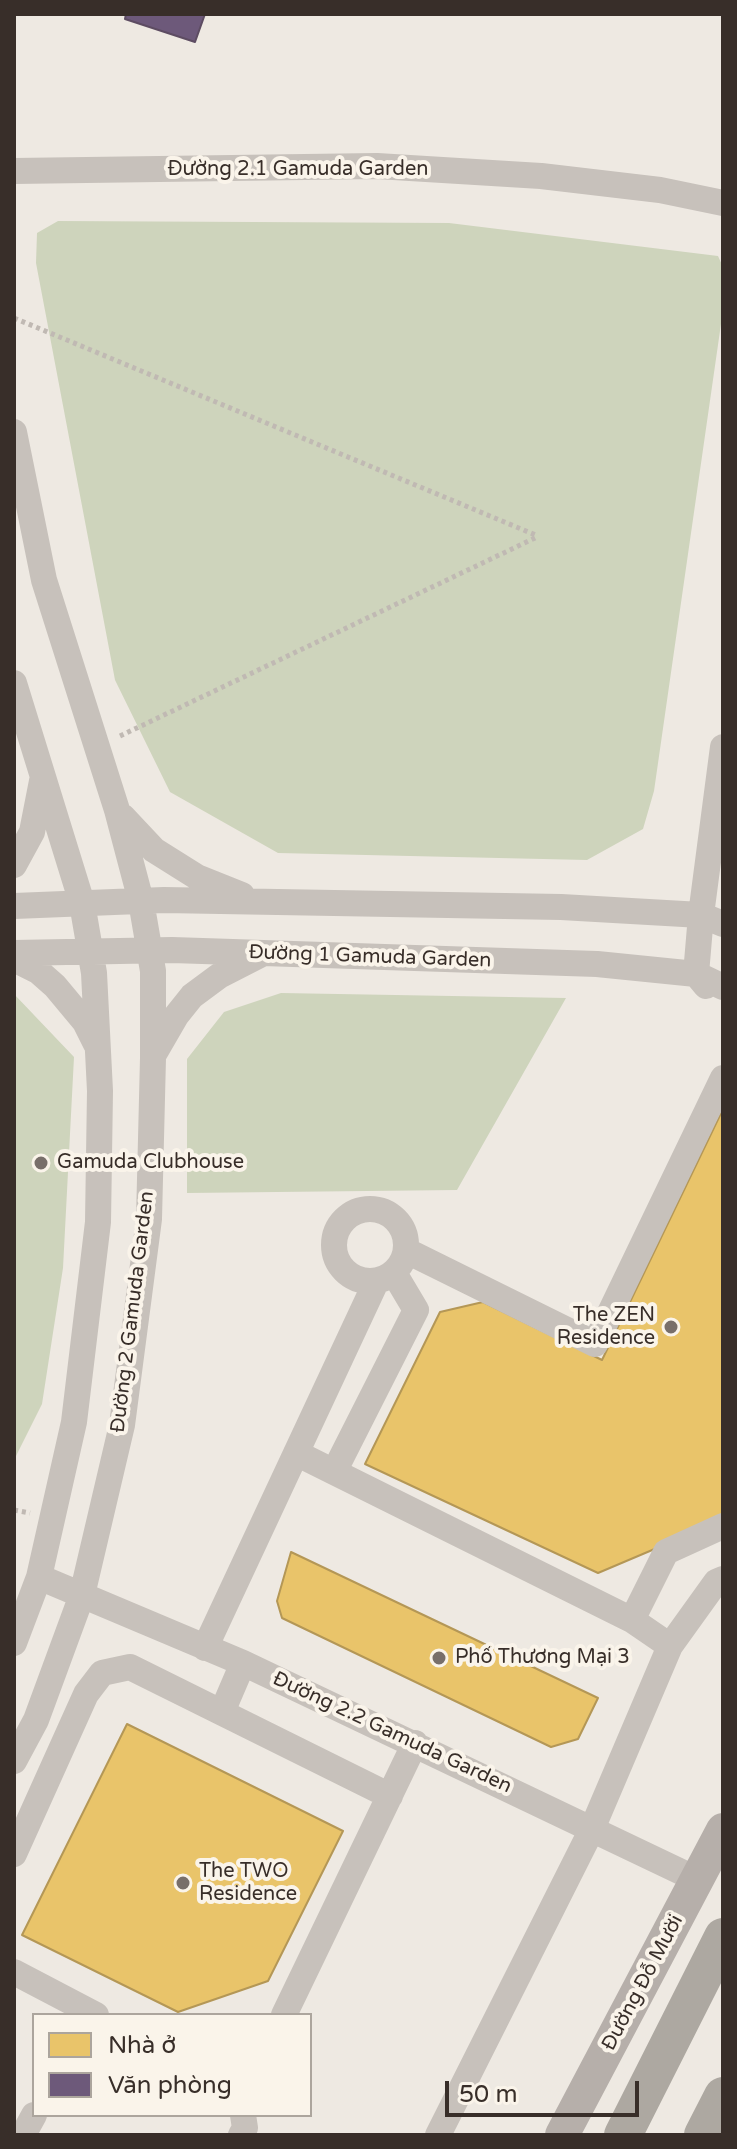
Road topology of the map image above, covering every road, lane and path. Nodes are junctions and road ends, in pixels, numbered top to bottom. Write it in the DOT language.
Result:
graph roads {
  1 [pos="14,171"];
  2 [pos="723,203"];
  3 [pos="14,318"];
  4 [pos="14,432"];
  5 [pos="14,683"];
  6 [pos="97,747"];
  7 [pos="723,747"];
  8 [pos="42,777"];
  9 [pos="117,810"];
  10 [pos="14,865"];
  11 [pos="257,900"];
  12 [pos="141,901"];
  13 [pos="82,903"];
  14 [pos="14,906"];
  15 [pos="712,920"];
  16 [pos="91,950"];
  17 [pos="149,950"];
  18 [pos="262,954"];
  19 [pos="14,956"];
  20 [pos="696,974"];
  21 [pos="723,987"];
  22 [pos="723,1005"];
  23 [pos="100,1051"];
  24 [pos="153,1058"];
  25 [pos="723,1078"];
  26 [pos="392,1269"];
  27 [pos="296,1453"];
  28 [pos="334,1472"];
  29 [pos="723,1526"];
  30 [pos="39,1577"];
  31 [pos="723,1579"];
  32 [pos="82,1595"];
  33 [pos="632,1620"];
  34 [pos="14,1643"];
  35 [pos="670,1646"];
  36 [pos="205,1648"];
  37 [pos="243,1663"];
  38 [pos="222,1712"];
  39 [pos="36,1720"];
  40 [pos="72,1723"];
  41 [pos="415,1743"];
  42 [pos="14,1761"];
  43 [pos="390,1796"];
  44 [pos="592,1829"];
  45 [pos="723,1830"];
  46 [pos="14,1854"];
  47 [pos="698,1880"];
  48 [pos="723,1937"];
  49 [pos="14,1972"];
  50 [pos="89,2013"];
  51 [pos="285,2013"];
  52 [pos="723,2096"];
  53 [pos="33,2117"];
  54 [pos="23,2135"];
  55 [pos="438,2135"];
  56 [pos="562,2135"];
  57 [pos="623,2135"];
  58 [pos="703,2135"];
  1 -- 2 [label="street, Đường 2.1 Gamuda Garden"];
  3 -- 6 [label="path"];
  4 -- 6 [label="street, Đường 2 Gamuda Garden"];
  5 -- 8 [label="street"];
  6 -- 9 [label="street, Đường 2 Gamuda Garden"];
  7 -- 15 [label="street"];
  8 -- 10 [label="street"];
  8 -- 13 [label="street"];
  9 -- 11 [label="street"];
  9 -- 12 [label="street, Đường 2 Gamuda Garden"];
  11 -- 12 [label="street"];
  11 -- 15 [label="street"];
  12 -- 13 [label="street"];
  12 -- 17 [label="street, Đường 2 Gamuda Garden"];
  13 -- 14 [label="street"];
  13 -- 16 [label="street"];
  15 -- 20 [label="street"];
  16 -- 17 [label="street, Đường 1 Gamuda Garden"];
  16 -- 19 [label="street, Đường 1 Gamuda Garden"];
  16 -- 23 [label="street"];
  17 -- 18 [label="street, Đường 1 Gamuda Garden"];
  17 -- 24 [label="street, Đường 2 Gamuda Garden"];
  18 -- 20 [label="street, Đường 1 Gamuda Garden"];
  18 -- 24 [label="street"];
  19 -- 23 [label="street"];
  20 -- 21 [label="street, Đường 1 Gamuda Garden"];
  20 -- 22 [label="street"];
  23 -- 30 [label="street"];
  24 -- 32 [label="street, Đường 2 Gamuda Garden"];
  25 -- 26 [label="street"];
  26 -- 27 [label="street"];
  26 -- 28 [label="street"];
  27 -- 28 [label="street"];
  27 -- 36 [label="street"];
  28 -- 33 [label="street"];
  29 -- 33 [label="street"];
  30 -- 32 [label="street, Đường 2.2 Gamuda Garden"];
  30 -- 34 [label="street"];
  31 -- 35 [label="street"];
  32 -- 36 [label="street, Đường 2.2 Gamuda Garden"];
  32 -- 39 [label="street, Đường 2 Gamuda Garden"];
  33 -- 35 [label="street"];
  35 -- 44 [label="street"];
  36 -- 37 [label="street, Đường 2.2 Gamuda Garden"];
  37 -- 38 [label="street"];
  37 -- 41 [label="street, Đường 2.2 Gamuda Garden"];
  38 -- 40 [label="street"];
  38 -- 43 [label="street"];
  39 -- 40 [label="street"];
  39 -- 42 [label="street, Đường 2 Gamuda Garden"];
  40 -- 46 [label="street"];
  41 -- 43 [label="street"];
  41 -- 44 [label="street, Đường 2.2 Gamuda Garden"];
  43 -- 51 [label="street"];
  44 -- 47 [label="street, Đường 2.2 Gamuda Garden"];
  44 -- 55 [label="street"];
  45 -- 47 [label="main road, Đường Đỗ Mười"];
  47 -- 56 [label="main road, Đường Đỗ Mười"];
  48 -- 57 [label="highway"];
  49 -- 50 [label="street"];
  52 -- 58 [label="highway"];
  53 -- 54 [label="street"];
}
